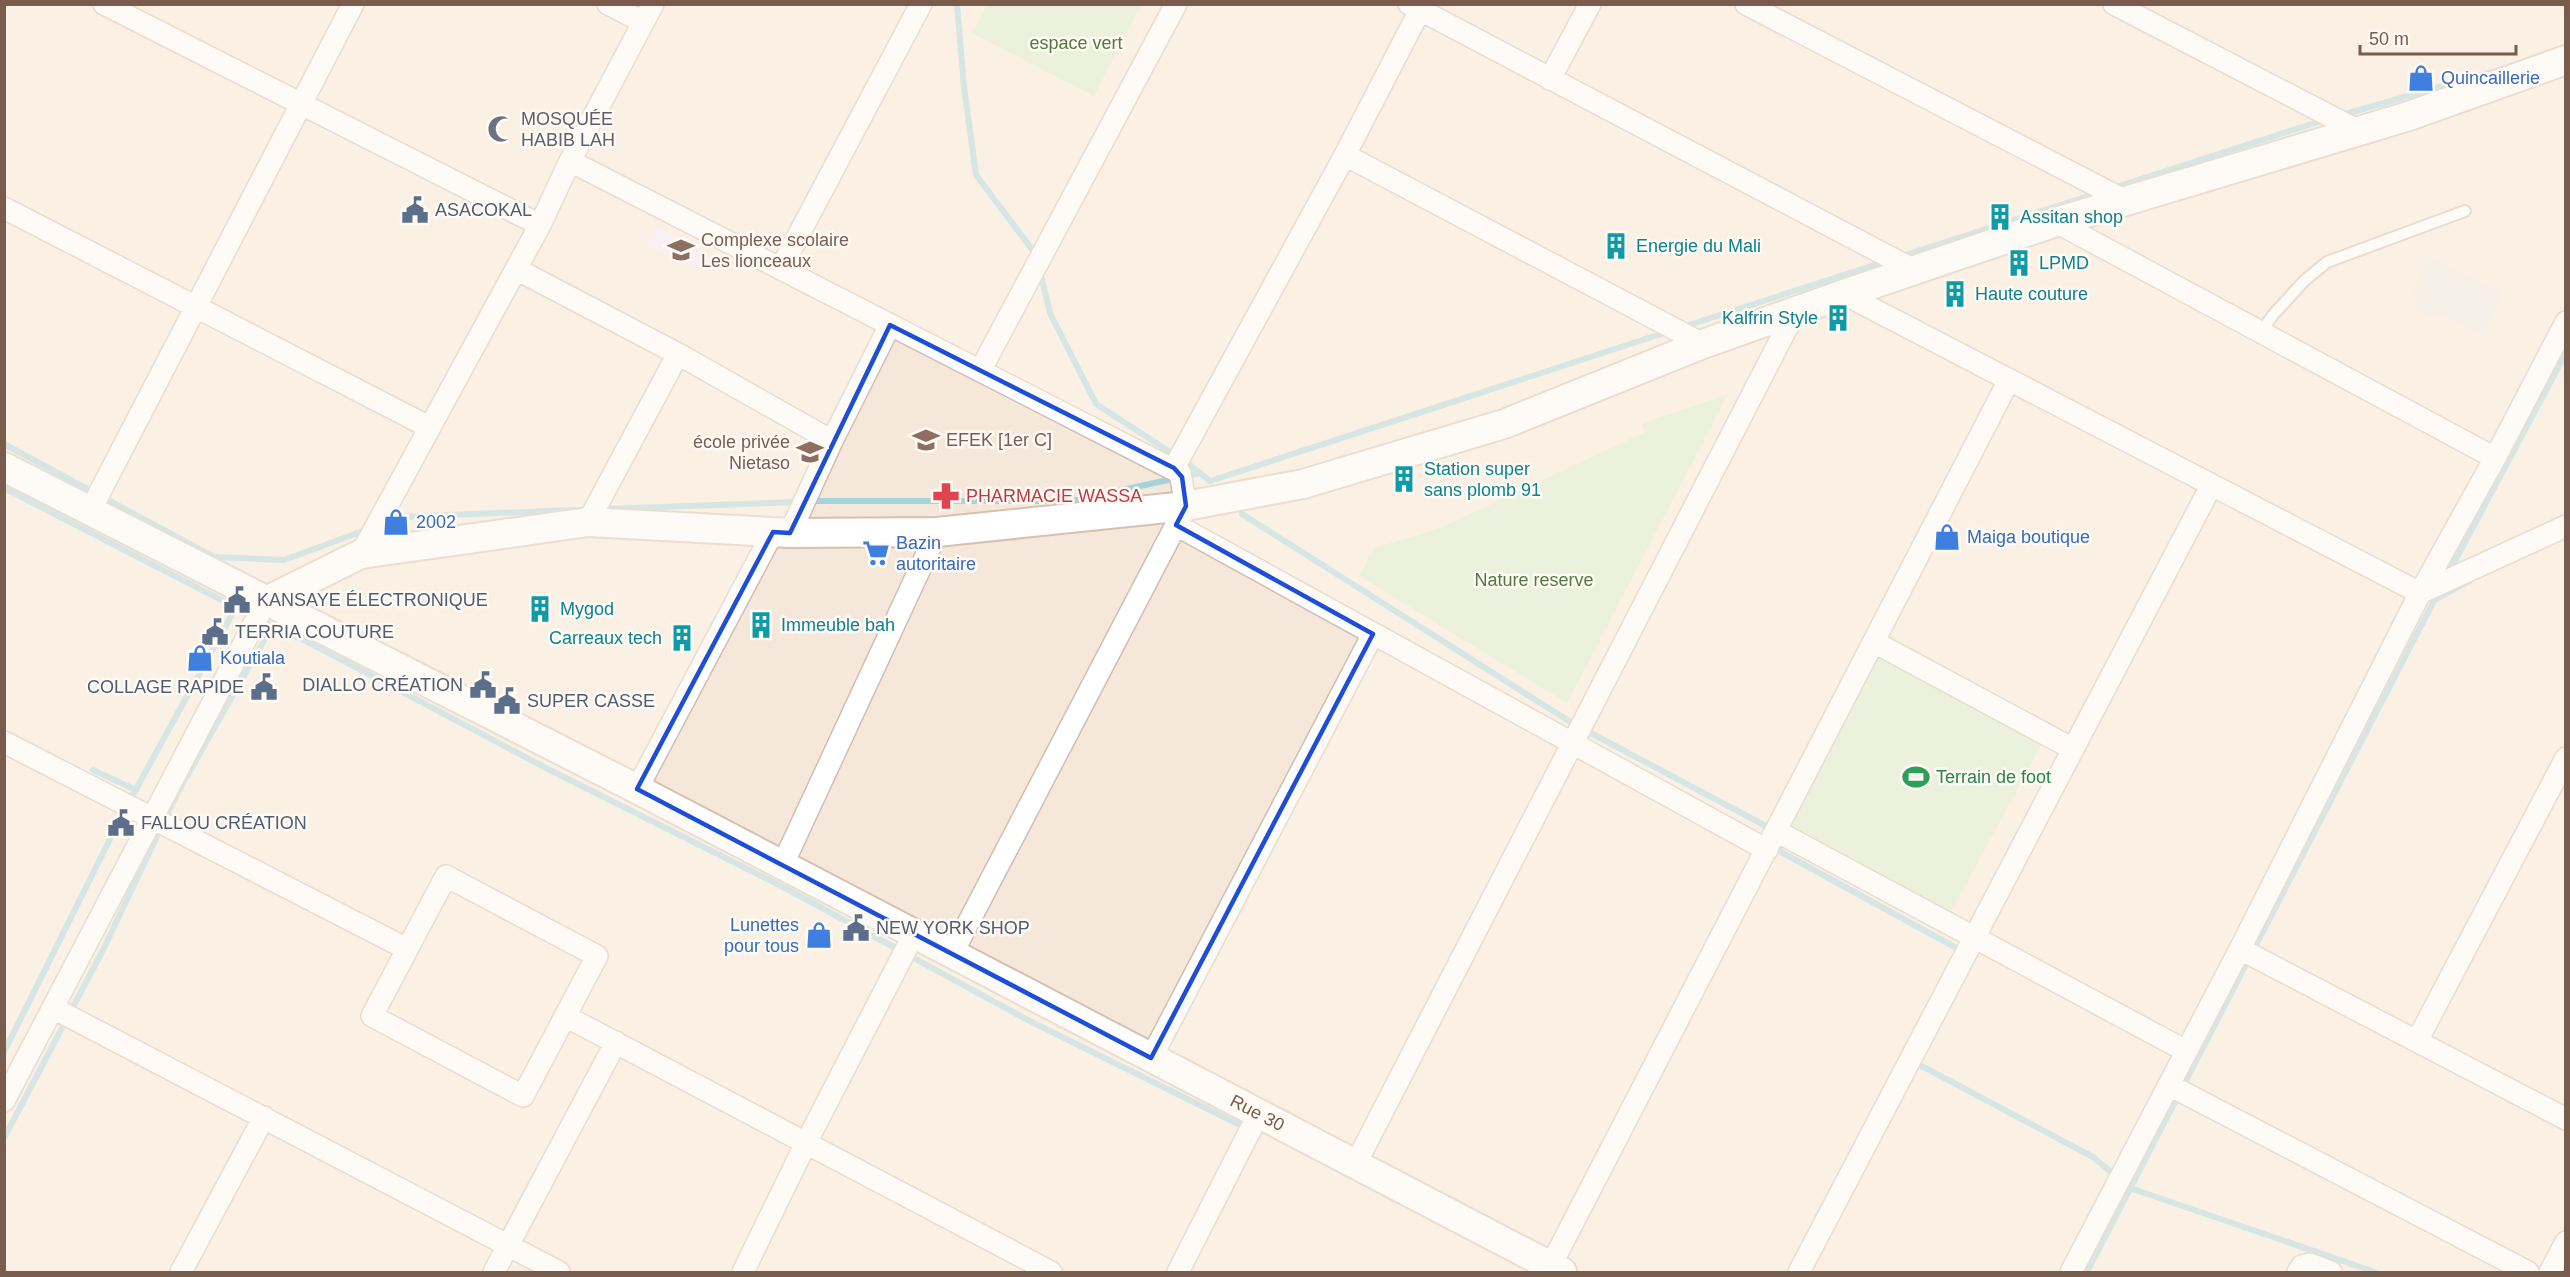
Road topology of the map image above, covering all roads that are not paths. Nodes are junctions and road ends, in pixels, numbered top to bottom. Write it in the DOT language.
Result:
graph roads {
  1 [pos="104,4"];
  2 [pos="353,4"];
  3 [pos="608,4"];
  4 [pos="921,4"];
  5 [pos="1176,4"];
  6 [pos="1590,4"];
  7 [pos="1746,4"];
  8 [pos="2114,4"];
  9 [pos="1415,7"];
  10 [pos="648,13"];
  11 [pos="2565,60"];
  12 [pos="1550,79"];
  13 [pos="301,106"];
  14 [pos="2357,130"];
  15 [pos="1345,155"];
  16 [pos="570,161"];
  17 [pos="2126,201"];
  18 [pos="4,208"];
  19 [pos="2465,211"];
  20 [pos="2056,222"];
  21 [pos="540,225"];
  22 [pos="781,268"];
  23 [pos="516,269"];
  24 [pos="1914,270"];
  25 [pos="1844,294"];
  26 [pos="196,307"];
  27 [pos="1796,310"];
  28 [pos="2565,322"];
  29 [pos="890,325"];
  30 [pos="2260,333"];
  31 [pos="1703,344"];
  32 [pos="678,354"];
  33 [pos="980,370"];
  34 [pos="2009,380"];
  35 [pos="429,426"];
  36 [pos="832,441"];
  37 [pos="2495,458"];
  38 [pos="4,467"];
  39 [pos="1174,468"];
  40 [pos="2211,486"];
  41 [pos="90,511"];
  42 [pos="1181,516"];
  43 [pos="588,522"];
  44 [pos="2565,526"];
  45 [pos="782,532"];
  46 [pos="937,532"];
  47 [pos="361,555"];
  48 [pos="2420,593"];
  49 [pos="266,601"];
  50 [pos="1373,634"];
  51 [pos="1874,642"];
  52 [pos="1578,734"];
  53 [pos="4,742"];
  54 [pos="2073,749"];
  55 [pos="2565,758"];
  56 [pos="637,789"];
  57 [pos="153,817"];
  58 [pos="1772,840"];
  59 [pos="782,866"];
  60 [pos="914,934"];
  61 [pos="2240,948"];
  62 [pos="408,949"];
  63 [pos="1968,950"];
  64 [pos="952,954"];
  65 [pos="53,1008"];
  66 [pos="565,1016"];
  67 [pos="2417,1041"];
  68 [pos="616,1042"];
  69 [pos="2186,1051"];
  70 [pos="1151,1058"];
  71 [pos="2169,1085"];
  72 [pos="4,1101"];
  73 [pos="1258,1115"];
  74 [pos="264,1117"];
  75 [pos="2565,1119"];
  76 [pos="806,1143"];
  77 [pos="1355,1165"];
  78 [pos="2565,1242"];
  79 [pos="508,1246"];
  80 [pos="1556,1269"];
  81 [pos="181,1272"];
  82 [pos="494,1272"];
  83 [pos="559,1272"];
  84 [pos="743,1272"];
  85 [pos="1051,1272"];
  86 [pos="1178,1272"];
  87 [pos="1799,1272"];
  88 [pos="2071,1272"];
  89 [pos="2298,1272"];
  90 [pos="2331,1272"];
  91 [pos="2528,1272"];
  92 [pos="2550,1272"];
  1 -- 13 [label="street"];
  2 -- 13 [label="street"];
  3 -- 10 [label="street"];
  4 -- 22 [label="street"];
  5 -- 33 [label="street"];
  6 -- 12 [label="street"];
  7 -- 17 [label="street"];
  8 -- 14 [label="street"];
  9 -- 12 [label="street"];
  9 -- 15 [label="street"];
  10 -- 16 [label="street"];
  11 -- 14 [label="street"];
  12 -- 24 [label="street"];
  13 -- 21 [label="street"];
  13 -- 26 [label="street"];
  14 -- 17 [label="street"];
  15 -- 31 [label="street"];
  15 -- 39 [label="street"];
  16 -- 21 [label="street"];
  16 -- 22 [label="street"];
  17 -- 20 [label="street"];
  18 -- 26 [label="street"];
  19 -- 30 [label="lane"];
  20 -- 24 [label="street"];
  20 -- 30 [label="street"];
  21 -- 23 [label="street"];
  22 -- 29 [label="street"];
  23 -- 32 [label="street"];
  23 -- 35 [label="street"];
  24 -- 25 [label="street"];
  25 -- 27 [label="street"];
  25 -- 34 [label="street"];
  26 -- 35 [label="street"];
  26 -- 41 [label="street"];
  27 -- 31 [label="street"];
  27 -- 52 [label="street"];
  28 -- 37 [label="street"];
  29 -- 33 [label="street"];
  29 -- 36 [label="street"];
  30 -- 37 [label="street"];
  31 -- 42 [label="street"];
  32 -- 36 [label="street"];
  32 -- 43 [label="street"];
  33 -- 39 [label="street"];
  34 -- 40 [label="street"];
  34 -- 51 [label="street"];
  35 -- 47 [label="street"];
  36 -- 45 [label="street"];
  37 -- 48 [label="street"];
  38 -- 41 [label="street, Rue 30"];
  39 -- 42 [label="street"];
  40 -- 48 [label="street"];
  40 -- 54 [label="street"];
  41 -- 49 [label="street, Rue 30"];
  42 -- 46 [label="street"];
  42 -- 50 [label="street"];
  42 -- 64 [label="street"];
  43 -- 45 [label="street"];
  43 -- 47 [label="street"];
  44 -- 48 [label="street"];
  45 -- 46 [label="street"];
  45 -- 56 [label="street"];
  46 -- 59 [label="street"];
  47 -- 49 [label="street"];
  48 -- 61 [label="street"];
  49 -- 56 [label="street, Rue 30"];
  49 -- 57 [label="street"];
  50 -- 52 [label="street"];
  50 -- 70 [label="street"];
  51 -- 54 [label="street"];
  51 -- 58 [label="street"];
  52 -- 58 [label="street"];
  52 -- 77 [label="street"];
  53 -- 57 [label="street"];
  54 -- 63 [label="street"];
  55 -- 67 [label="street"];
  56 -- 59 [label="street, Rue 30"];
  57 -- 62 [label="street"];
  57 -- 65 [label="street"];
  58 -- 63 [label="street"];
  58 -- 80 [label="street"];
  59 -- 60 [label="street, Rue 30"];
  60 -- 64 [label="street, Rue 30"];
  60 -- 76 [label="street"];
  61 -- 67 [label="street"];
  61 -- 69 [label="street"];
  62 -- 66 [label="street"];
  62 -- 66 [label="street"];
  63 -- 69 [label="street"];
  63 -- 87 [label="street"];
  64 -- 70 [label="street, Rue 30"];
  65 -- 72 [label="street"];
  65 -- 74 [label="street"];
  66 -- 68 [label="street"];
  67 -- 75 [label="street"];
  68 -- 76 [label="street"];
  68 -- 79 [label="street"];
  69 -- 71 [label="street"];
  70 -- 73 [label="street, Rue 30"];
  71 -- 88 [label="street"];
  71 -- 91 [label="street"];
  73 -- 77 [label="street, Rue 30"];
  73 -- 86 [label="street"];
  74 -- 79 [label="street"];
  74 -- 81 [label="street"];
  76 -- 84 [label="street"];
  76 -- 85 [label="street"];
  77 -- 80 [label="street, Rue 30"];
  78 -- 92 [label="street"];
  79 -- 82 [label="street"];
  79 -- 83 [label="street"];
  89 -- 90 [label="street"];
}
